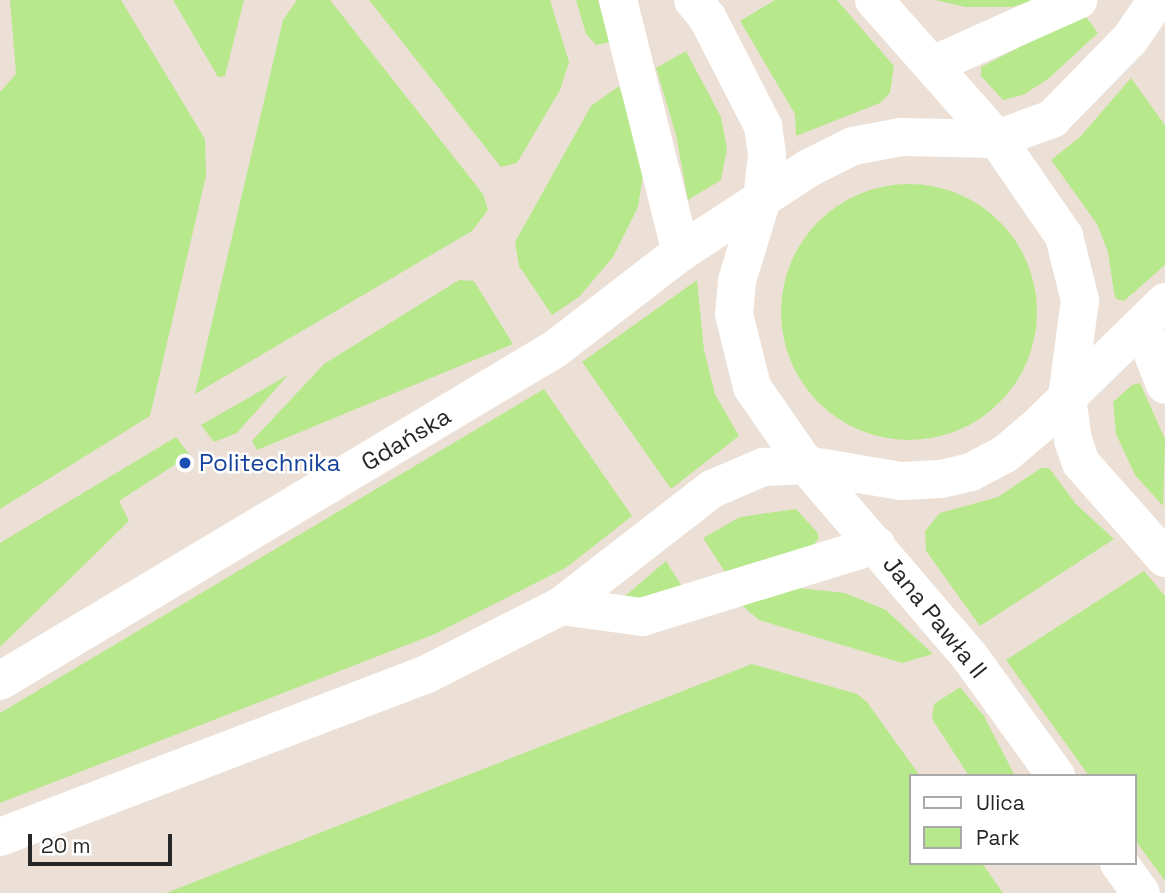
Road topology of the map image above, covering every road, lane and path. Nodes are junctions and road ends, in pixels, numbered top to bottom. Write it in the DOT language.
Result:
graph roads {
  1 [pos="618,0"];
  2 [pos="693,0"];
  3 [pos="874,0"];
  4 [pos="1078,0"];
  5 [pos="1157,0"];
  6 [pos="934,64"];
  7 [pos="997,139"];
  8 [pos="762,199"];
  9 [pos="681,252"];
  10 [pos="1153,314"];
  11 [pos="1165,385"];
  12 [pos="1068,398"];
  13 [pos="806,465"];
  14 [pos="876,545"];
  15 [pos="1165,558"];
  16 [pos="561,606"];
  17 [pos="0,681"];
  18 [pos="1055,774"];
  19 [pos="0,838"];
  20 [pos="1120,865"];
  21 [pos="1141,893"];
  1 -- 9 [label="main road"];
  2 -- 8 [label="main road, Jana Pawła II"];
  3 -- 6 [label="main road"];
  4 -- 6 [label="main road"];
  5 -- 7 [label="main road, Gdańska"];
  6 -- 7 [label="main road"];
  7 -- 8 [label="main road, Gdańska"];
  7 -- 12 [label="main road"];
  8 -- 9 [label="main road, Gdańska"];
  8 -- 13 [label="main road, Jana Pawła II"];
  9 -- 17 [label="main road, Gdańska"];
  10 -- 11 [label="main road"];
  10 -- 12 [label="main road"];
  12 -- 13 [label="main road"];
  12 -- 15 [label="main road"];
  13 -- 14 [label="main road, Jana Pawła II"];
  13 -- 16 [label="main road"];
  14 -- 16 [label="main road"];
  14 -- 18 [label="main road, Jana Pawła II"];
  16 -- 19 [label="main road"];
  20 -- 21 [label="main road"];
}
